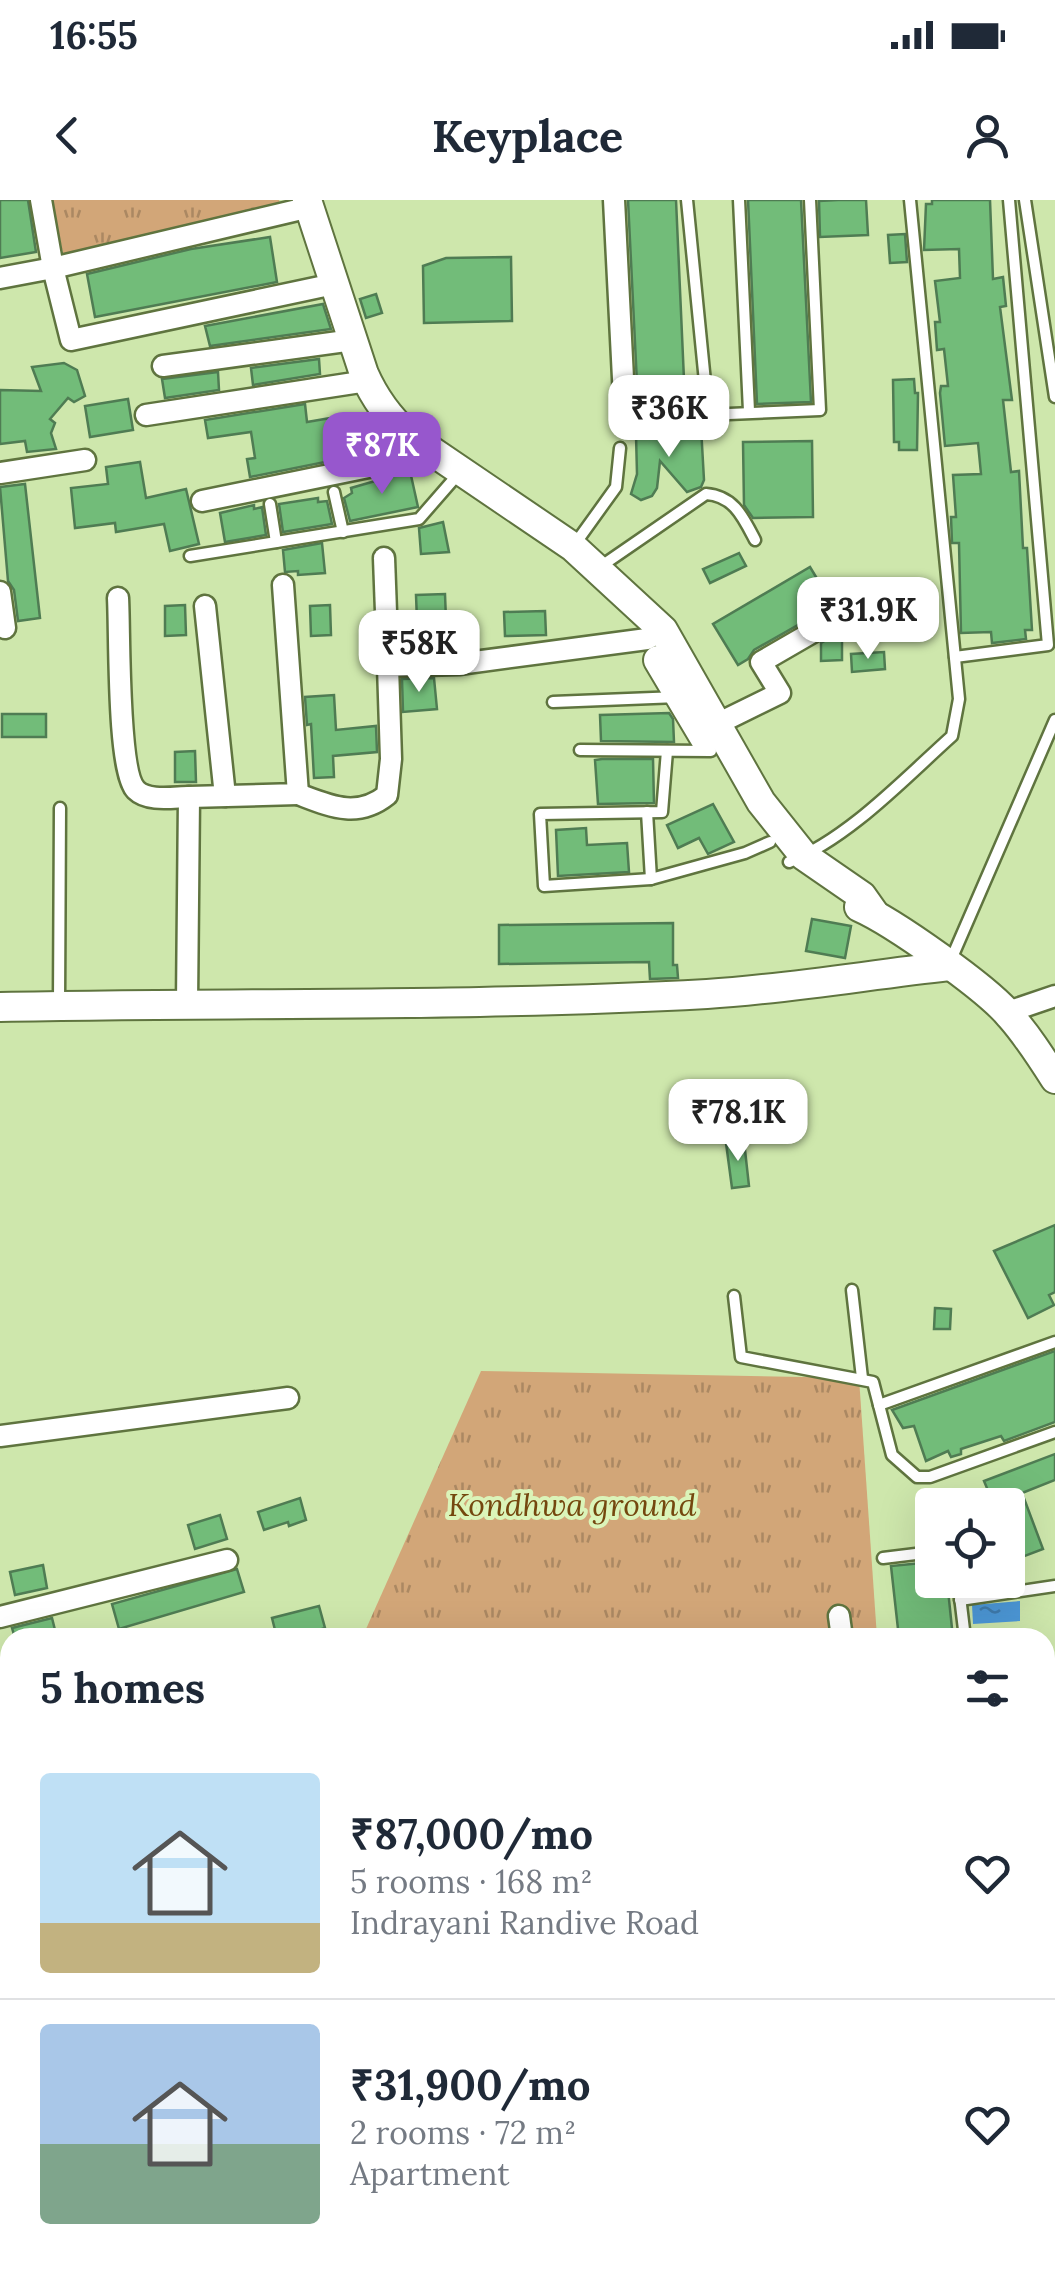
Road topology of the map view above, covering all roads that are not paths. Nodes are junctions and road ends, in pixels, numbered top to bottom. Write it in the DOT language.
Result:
graph roads {
  1 [pos="41,200"];
  2 [pos="614,200"];
  3 [pos="687,200"];
  4 [pos="739,200"];
  5 [pos="810,200"];
  6 [pos="910,200"];
  7 [pos="1009,200"];
  8 [pos="1025,200"];
  9 [pos="309,204"];
  10 [pos="53,268"];
  11 [pos="0,278"];
  12 [pos="334,284"];
  13 [pos="353,340"];
  14 [pos="163,366"];
  15 [pos="367,381"];
  16 [pos="1055,396"];
  17 [pos="750,410"];
  18 [pos="708,412"];
  19 [pos="146,414"];
  20 [pos="630,418"];
  21 [pos="420,443"];
  22 [pos="620,448"];
  23 [pos="86,460"];
  24 [pos="461,471"];
  25 [pos="0,473"];
  26 [pos="334,492"];
  27 [pos="202,502"];
  28 [pos="270,504"];
  29 [pos="343,532"];
  30 [pos="756,540"];
  31 [pos="276,542"];
  32 [pos="572,546"];
  33 [pos="190,556"];
  34 [pos="384,558"];
  35 [pos="596,569"];
  36 [pos="283,585"];
  37 [pos="0,592"];
  38 [pos="118,598"];
  39 [pos="206,606"];
  40 [pos="844,614"];
  41 [pos="651,627"];
  42 [pos="5,628"];
  43 [pos="956,657"];
  44 [pos="388,666"];
  45 [pos="679,697"];
  46 [pos="553,702"];
  47 [pos="1055,720"];
  48 [pos="714,738"];
  49 [pos="580,750"];
  50 [pos="666,751"];
  51 [pos="298,794"];
  52 [pos="225,796"];
  53 [pos="189,797"];
  54 [pos="60,808"];
  55 [pos="647,812"];
  56 [pos="788,853"];
  57 [pos="651,879"];
  58 [pos="948,966"];
  59 [pos="1055,996"];
  60 [pos="187,1003"];
  61 [pos="59,1006"];
  62 [pos="0,1007"];
  63 [pos="1008,1012"];
  64 [pos="1055,1079"];
  65 [pos="852,1290"];
  66 [pos="734,1296"];
  67 [pos="1055,1342"];
  68 [pos="862,1378"];
  69 [pos="288,1398"];
  70 [pos="879,1404"];
  71 [pos="1055,1432"];
  72 [pos="0,1436"];
  73 [pos="915,1554"];
  74 [pos="882,1558"];
  75 [pos="228,1560"];
  76 [pos="1055,1586"];
  77 [pos="960,1600"];
  78 [pos="839,1616"];
  79 [pos="0,1617"];
  80 [pos="841,1628"];
  81 [pos="964,1628"];
  1 -- 10 [label="street"];
  2 -- 20 [label="street"];
  3 -- 18 [label="lane"];
  4 -- 17 [label="lane"];
  5 -- 17 [label="lane"];
  6 -- 43 [label="lane"];
  7 -- 43 [label="lane"];
  8 -- 16 [label="lane"];
  9 -- 10 [label="street"];
  9 -- 12 [label="street"];
  10 -- 11 [label="street"];
  10 -- 12 [label="street"];
  12 -- 13 [label="street"];
  13 -- 14 [label="street"];
  13 -- 15 [label="street"];
  15 -- 19 [label="street"];
  15 -- 21 [label="street"];
  17 -- 18 [label="lane"];
  18 -- 20 [label="lane"];
  21 -- 24 [label="street"];
  21 -- 27 [label="street"];
  22 -- 32 [label="lane"];
  23 -- 25 [label="street"];
  24 -- 29 [label="lane"];
  24 -- 32 [label="street"];
  26 -- 29 [label="lane"];
  28 -- 31 [label="lane"];
  29 -- 31 [label="lane"];
  30 -- 35 [label="lane"];
  31 -- 33 [label="lane"];
  32 -- 35 [label="street"];
  34 -- 44 [label="street"];
  35 -- 41 [label="street"];
  36 -- 51 [label="street"];
  37 -- 42 [label="street"];
  38 -- 53 [label="street"];
  39 -- 52 [label="street"];
  40 -- 48 [label="street"];
  41 -- 44 [label="street"];
  41 -- 45 [label="street"];
  41 -- 48 [label="street"];
  43 -- 56 [label="lane"];
  44 -- 51 [label="street"];
  45 -- 46 [label="lane"];
  45 -- 48 [label="street"];
  47 -- 58 [label="lane"];
  48 -- 50 [label="lane"];
  48 -- 56 [label="street"];
  49 -- 50 [label="lane"];
  50 -- 55 [label="lane"];
  51 -- 52 [label="street"];
  52 -- 53 [label="street"];
  53 -- 60 [label="street"];
  54 -- 61 [label="lane"];
  55 -- 57 [label="lane"];
  55 -- 57 [label="lane"];
  56 -- 57 [label="lane"];
  56 -- 58 [label="street"];
  58 -- 60 [label="street"];
  58 -- 63 [label="street"];
  59 -- 63 [label="street"];
  60 -- 61 [label="street"];
  61 -- 62 [label="street"];
  63 -- 64 [label="street"];
  65 -- 68 [label="lane"];
  66 -- 68 [label="lane"];
  67 -- 70 [label="lane"];
  68 -- 70 [label="lane"];
  69 -- 72 [label="street"];
  70 -- 71 [label="lane"];
  73 -- 74 [label="lane"];
  75 -- 79 [label="street"];
  76 -- 77 [label="lane"];
  77 -- 81 [label="lane"];
  78 -- 80 [label="street"];
}
